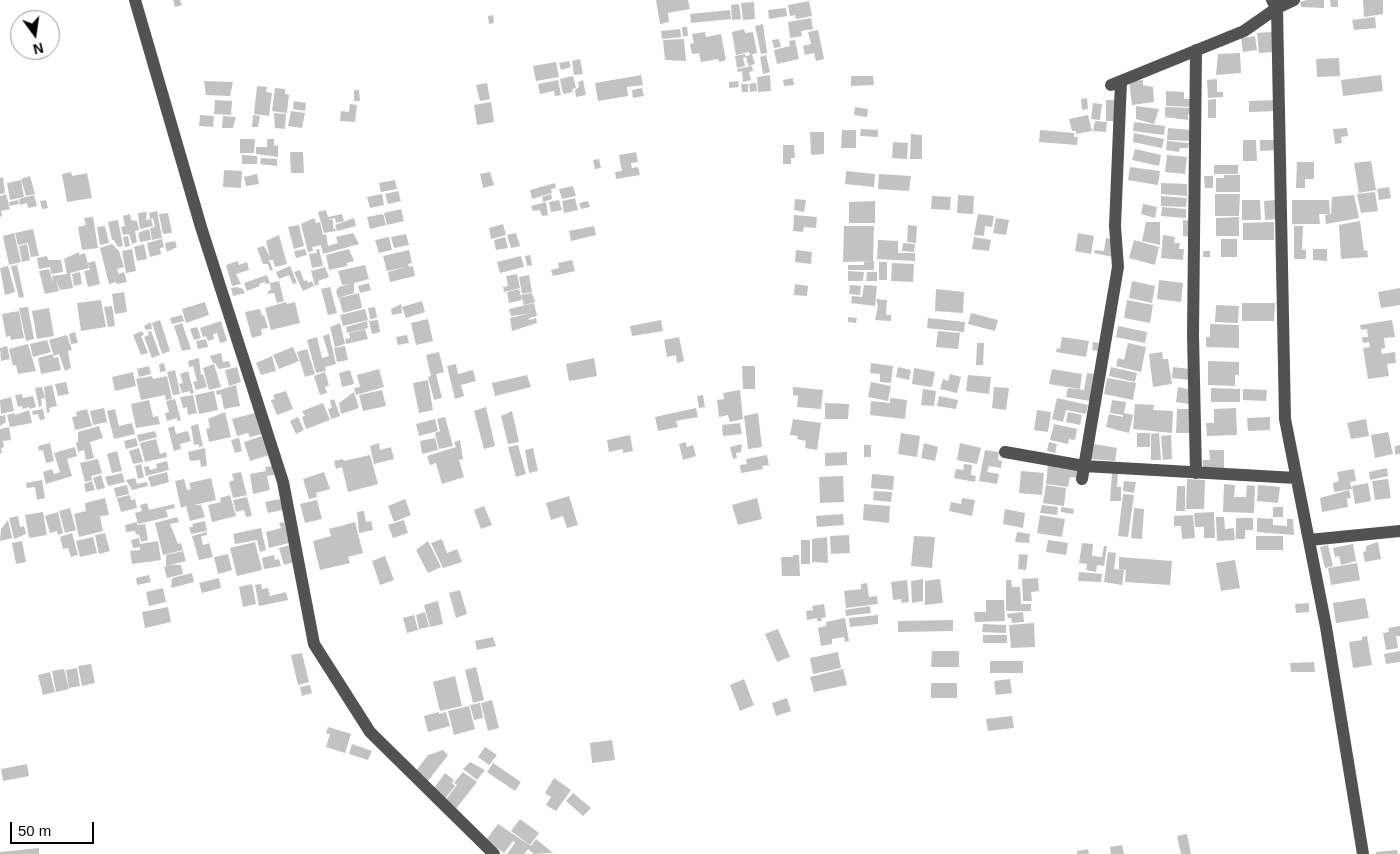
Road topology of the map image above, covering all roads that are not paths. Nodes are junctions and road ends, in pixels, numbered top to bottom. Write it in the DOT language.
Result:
graph roads {
  1 [pos="136,0"];
  2 [pos="1294,0"];
  3 [pos="1275,4"];
  4 [pos="1196,50"];
  5 [pos="1004,452"];
  6 [pos="1084,466"];
  7 [pos="1196,473"];
  8 [pos="1296,478"];
  9 [pos="1082,479"];
  10 [pos="1400,531"];
  11 [pos="1309,540"];
  12 [pos="494,854"];
  13 [pos="1364,854"];
  1 -- 12 [label="street"];
  2 -- 3 [label="street"];
  3 -- 4 [label="street"];
  3 -- 8 [label="street"];
  4 -- 6 [label="street"];
  4 -- 7 [label="street"];
  5 -- 6 [label="street"];
  6 -- 7 [label="street"];
  6 -- 9 [label="street"];
  7 -- 8 [label="street"];
  8 -- 11 [label="street"];
  10 -- 11 [label="street"];
  11 -- 13 [label="street"];
}
